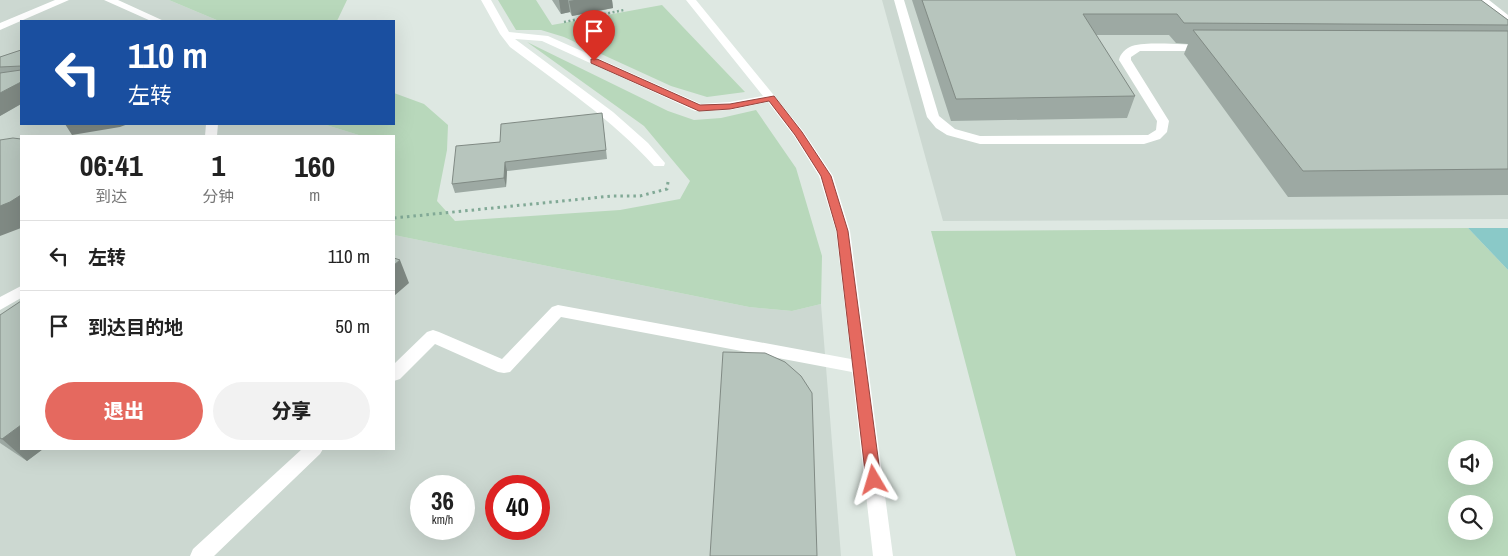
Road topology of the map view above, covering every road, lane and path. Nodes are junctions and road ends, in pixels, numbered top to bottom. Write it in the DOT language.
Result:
graph roads {
  1 [pos="64,0"];
  2 [pos="109,0"];
  3 [pos="486,0"];
  4 [pos="691,0"];
  5 [pos="898,0"];
  6 [pos="1483,0"];
  7 [pos="157,20"];
  8 [pos="1508,20"];
  9 [pos="0,27"];
  10 [pos="506,35"];
  11 [pos="1220,48"];
  12 [pos="771,98"];
  13 [pos="659,163"];
  14 [pos="395,218"];
  15 [pos="20,292"];
  16 [pos="0,304"];
  17 [pos="860,367"];
  18 [pos="395,373"];
  19 [pos="313,450"];
  20 [pos="200,556"];
  21 [pos="883,556"];
  1 -- 9 [label="street"];
  2 -- 7 [label="street"];
  3 -- 10 [label="street"];
  4 -- 12 [label="street"];
  5 -- 11 [label="street"];
  6 -- 8 [label="street"];
  10 -- 12 [label="street"];
  10 -- 13 [label="street"];
  12 -- 17 [label="street"];
  13 -- 14 [label="path"];
  15 -- 16 [label="street"];
  17 -- 18 [label="street"];
  17 -- 21 [label="street"];
  19 -- 20 [label="street"];
}
